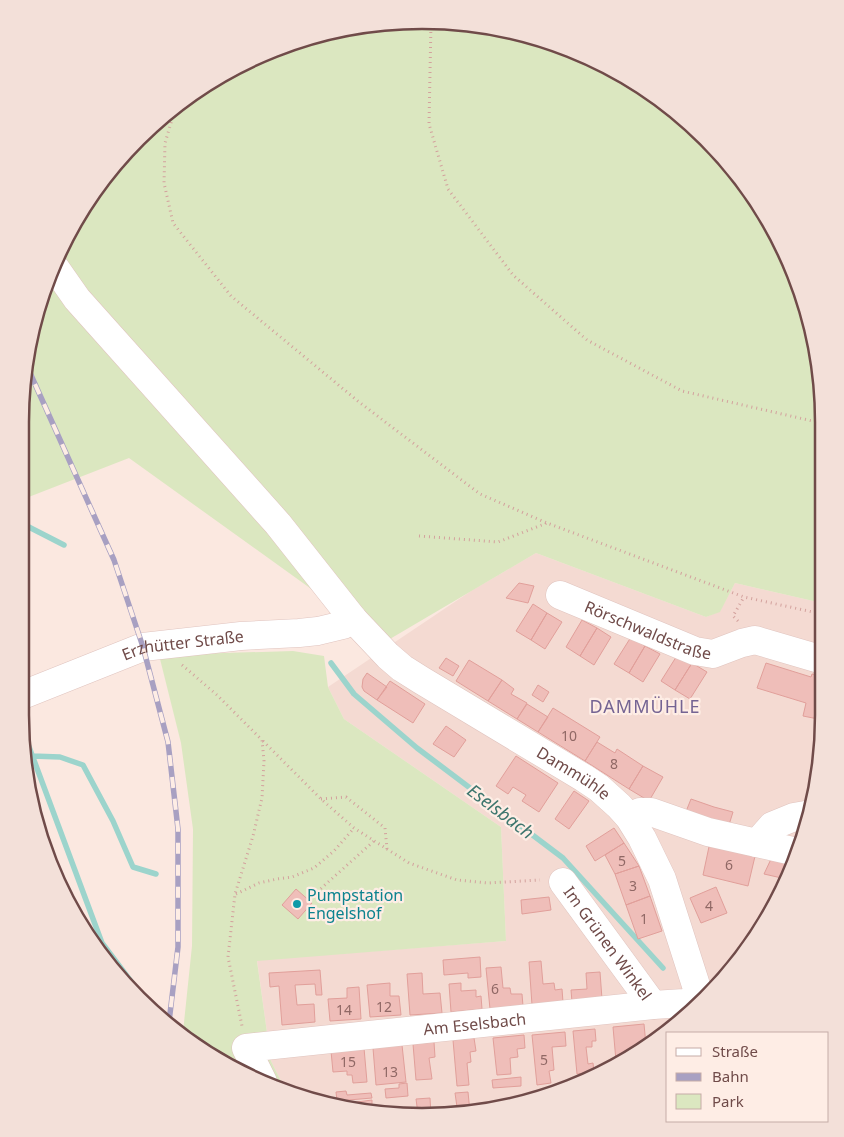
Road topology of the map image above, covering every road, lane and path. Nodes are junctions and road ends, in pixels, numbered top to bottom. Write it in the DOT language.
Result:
graph roads {
  1 [pos="431,29"];
  2 [pos="172,119"];
  3 [pos="59,273"];
  4 [pos="815,422"];
  5 [pos="547,523"];
  6 [pos="419,536"];
  7 [pos="560,595"];
  8 [pos="815,612"];
  9 [pos="353,619"];
  10 [pos="157,645"];
  11 [pos="815,658"];
  12 [pos="29,692"];
  13 [pos="262,740"];
  14 [pos="321,799"];
  15 [pos="802,816"];
  16 [pos="629,817"];
  17 [pos="354,828"];
  18 [pos="374,841"];
  19 [pos="757,842"];
  20 [pos="387,849"];
  21 [pos="790,850"];
  22 [pos="563,882"];
  23 [pos="317,892"];
  24 [pos="235,894"];
  25 [pos="699,994"];
  26 [pos="690,1002"];
  27 [pos="653,1005"];
  28 [pos="246,1048"];
  29 [pos="258,1072"];
  1 -- 4 [label="path"];
  2 -- 5 [label="path"];
  3 -- 9 [label="street, Dammühle"];
  5 -- 6 [label="path"];
  5 -- 8 [label="path"];
  7 -- 11 [label="street, Rörschwaldstraße"];
  9 -- 10 [label="street, Erzhütter Straße"];
  9 -- 16 [label="street, Dammühle"];
  10 -- 12 [label="street, Erzhütter Straße"];
  10 -- 13 [label="path"];
  13 -- 14 [label="path"];
  13 -- 24 [label="path"];
  14 -- 17 [label="path"];
  14 -- 20 [label="path"];
  15 -- 19 [label="street"];
  16 -- 19 [label="street"];
  16 -- 25 [label="street, Dammühle"];
  17 -- 18 [label="path"];
  17 -- 24 [label="path"];
  18 -- 20 [label="path"];
  18 -- 23 [label="path"];
  19 -- 21 [label="street"];
  20 -- 22 [label="path"];
  22 -- 27 [label="street, Im Grünen Winkel"];
  24 -- 28 [label="path"];
  26 -- 27 [label="street, Am Eselsbach"];
  27 -- 28 [label="street, Am Eselsbach"];
  28 -- 29 [label="street"];
}
